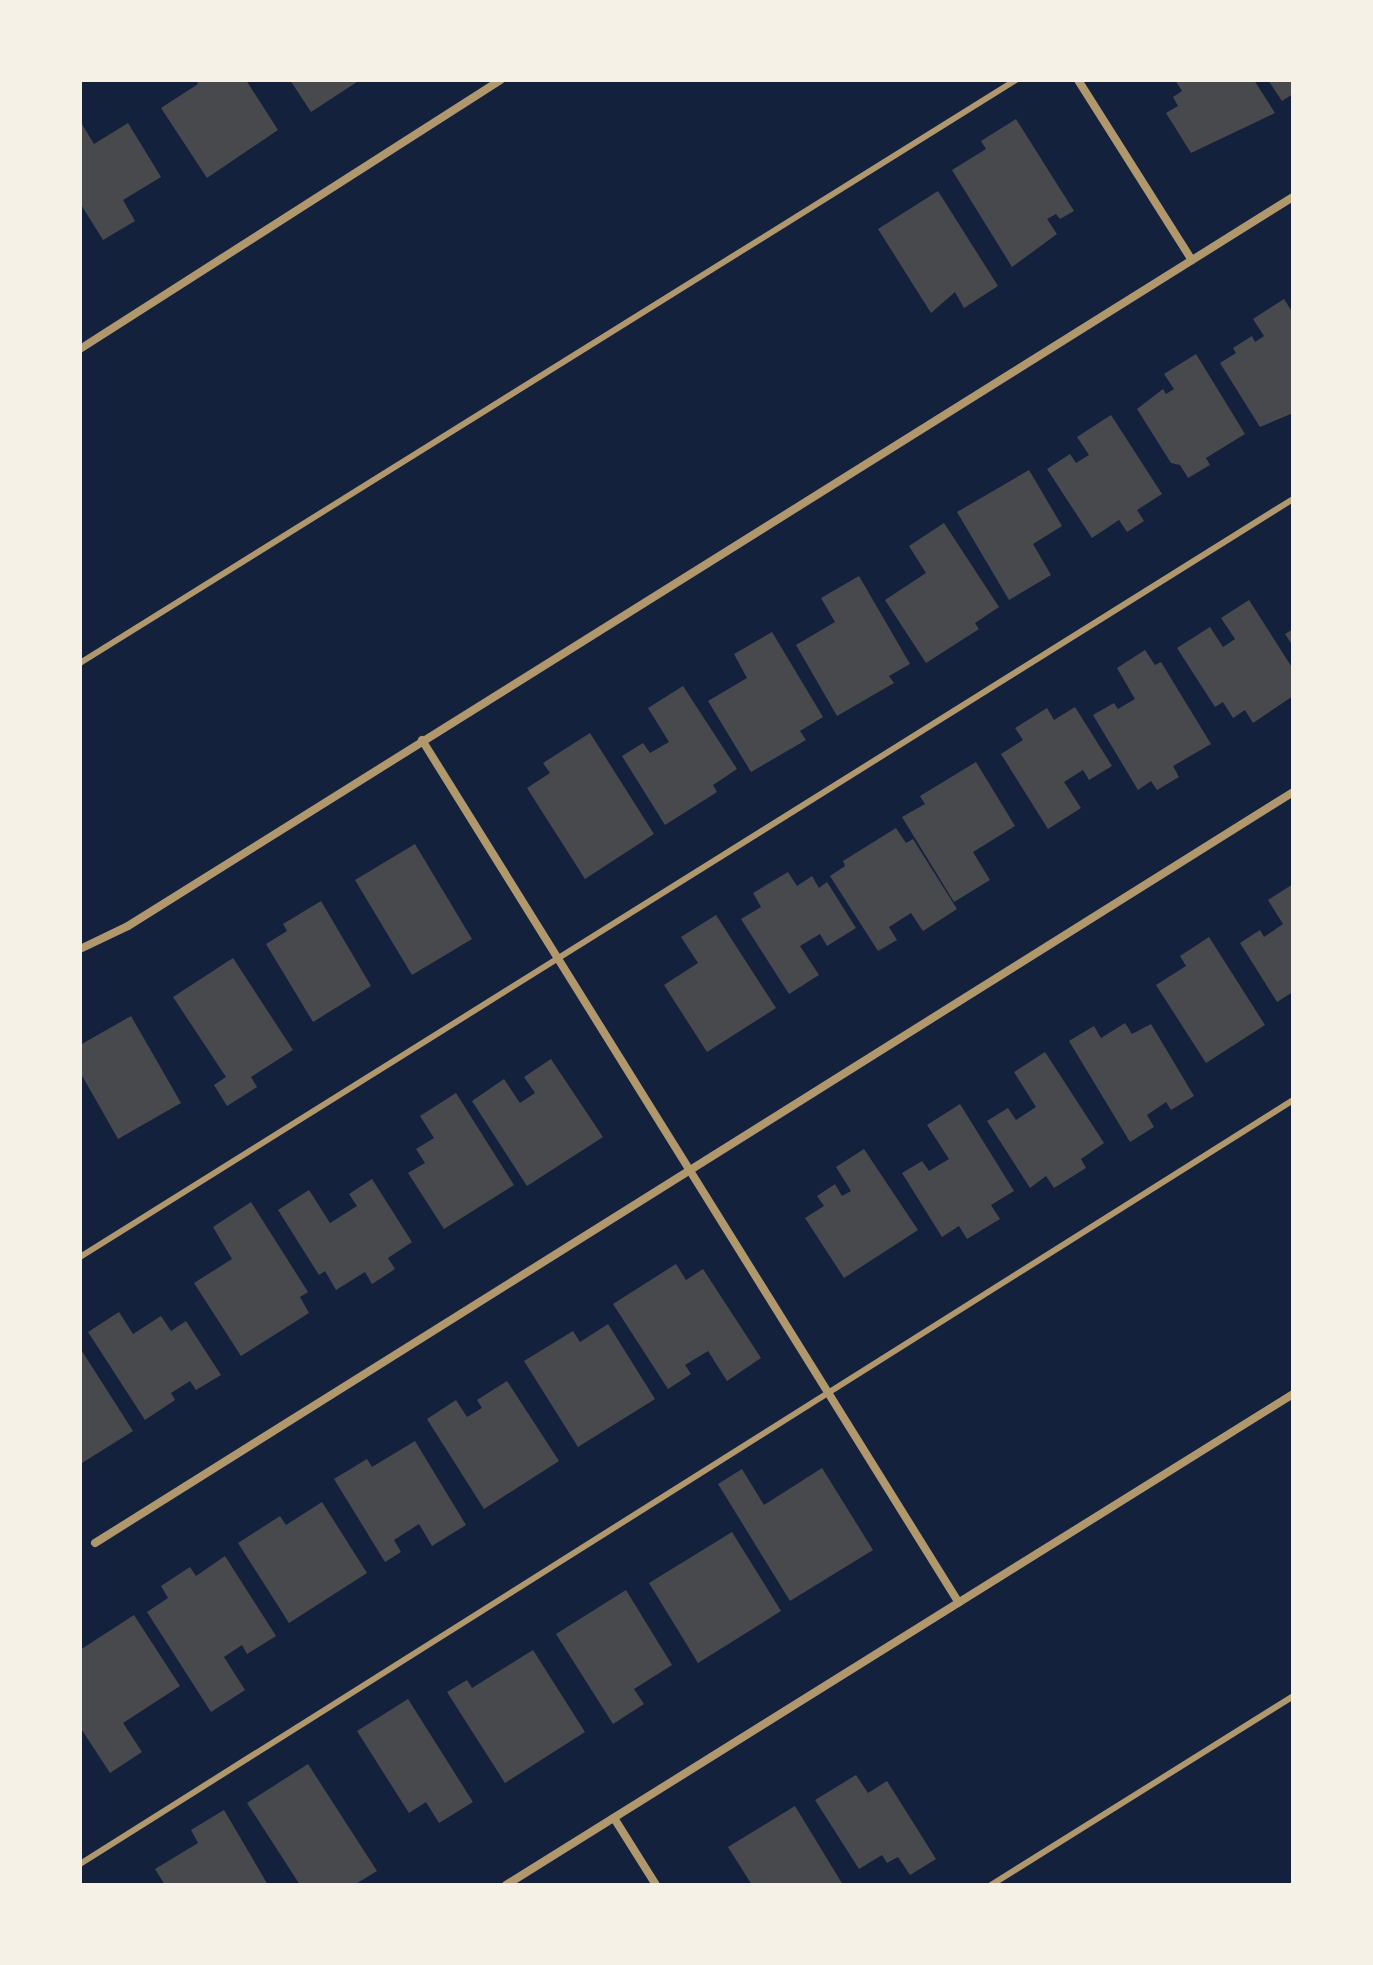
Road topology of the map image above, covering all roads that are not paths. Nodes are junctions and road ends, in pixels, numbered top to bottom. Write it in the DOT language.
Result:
graph roads {
  1 [pos="500,80"];
  2 [pos="1016,80"];
  3 [pos="1078,80"];
  4 [pos="1293,197"];
  5 [pos="1192,260"];
  6 [pos="80,349"];
  7 [pos="1293,499"];
  8 [pos="80,663"];
  9 [pos="422,740"];
  10 [pos="1293,792"];
  11 [pos="80,949"];
  12 [pos="558,959"];
  13 [pos="1293,1100"];
  14 [pos="689,1170"];
  15 [pos="80,1257"];
  16 [pos="828,1393"];
  17 [pos="1293,1394"];
  18 [pos="95,1543"];
  19 [pos="959,1603"];
  20 [pos="1293,1696"];
  21 [pos="614,1818"];
  22 [pos="80,1864"];
  23 [pos="506,1885"];
  24 [pos="656,1885"];
  25 [pos="991,1885"];
  1 -- 6 [label="street"];
  2 -- 8 [label="lane"];
  3 -- 5 [label="street"];
  4 -- 5 [label="street"];
  5 -- 9 [label="street"];
  7 -- 12 [label="lane"];
  9 -- 11 [label="street"];
  9 -- 12 [label="street"];
  10 -- 14 [label="street"];
  12 -- 14 [label="street"];
  12 -- 15 [label="lane"];
  13 -- 16 [label="lane"];
  14 -- 16 [label="street"];
  14 -- 18 [label="street"];
  16 -- 19 [label="street"];
  16 -- 22 [label="lane"];
  17 -- 19 [label="street"];
  19 -- 21 [label="street"];
  20 -- 25 [label="lane"];
  21 -- 23 [label="street"];
  21 -- 24 [label="street"];
}
